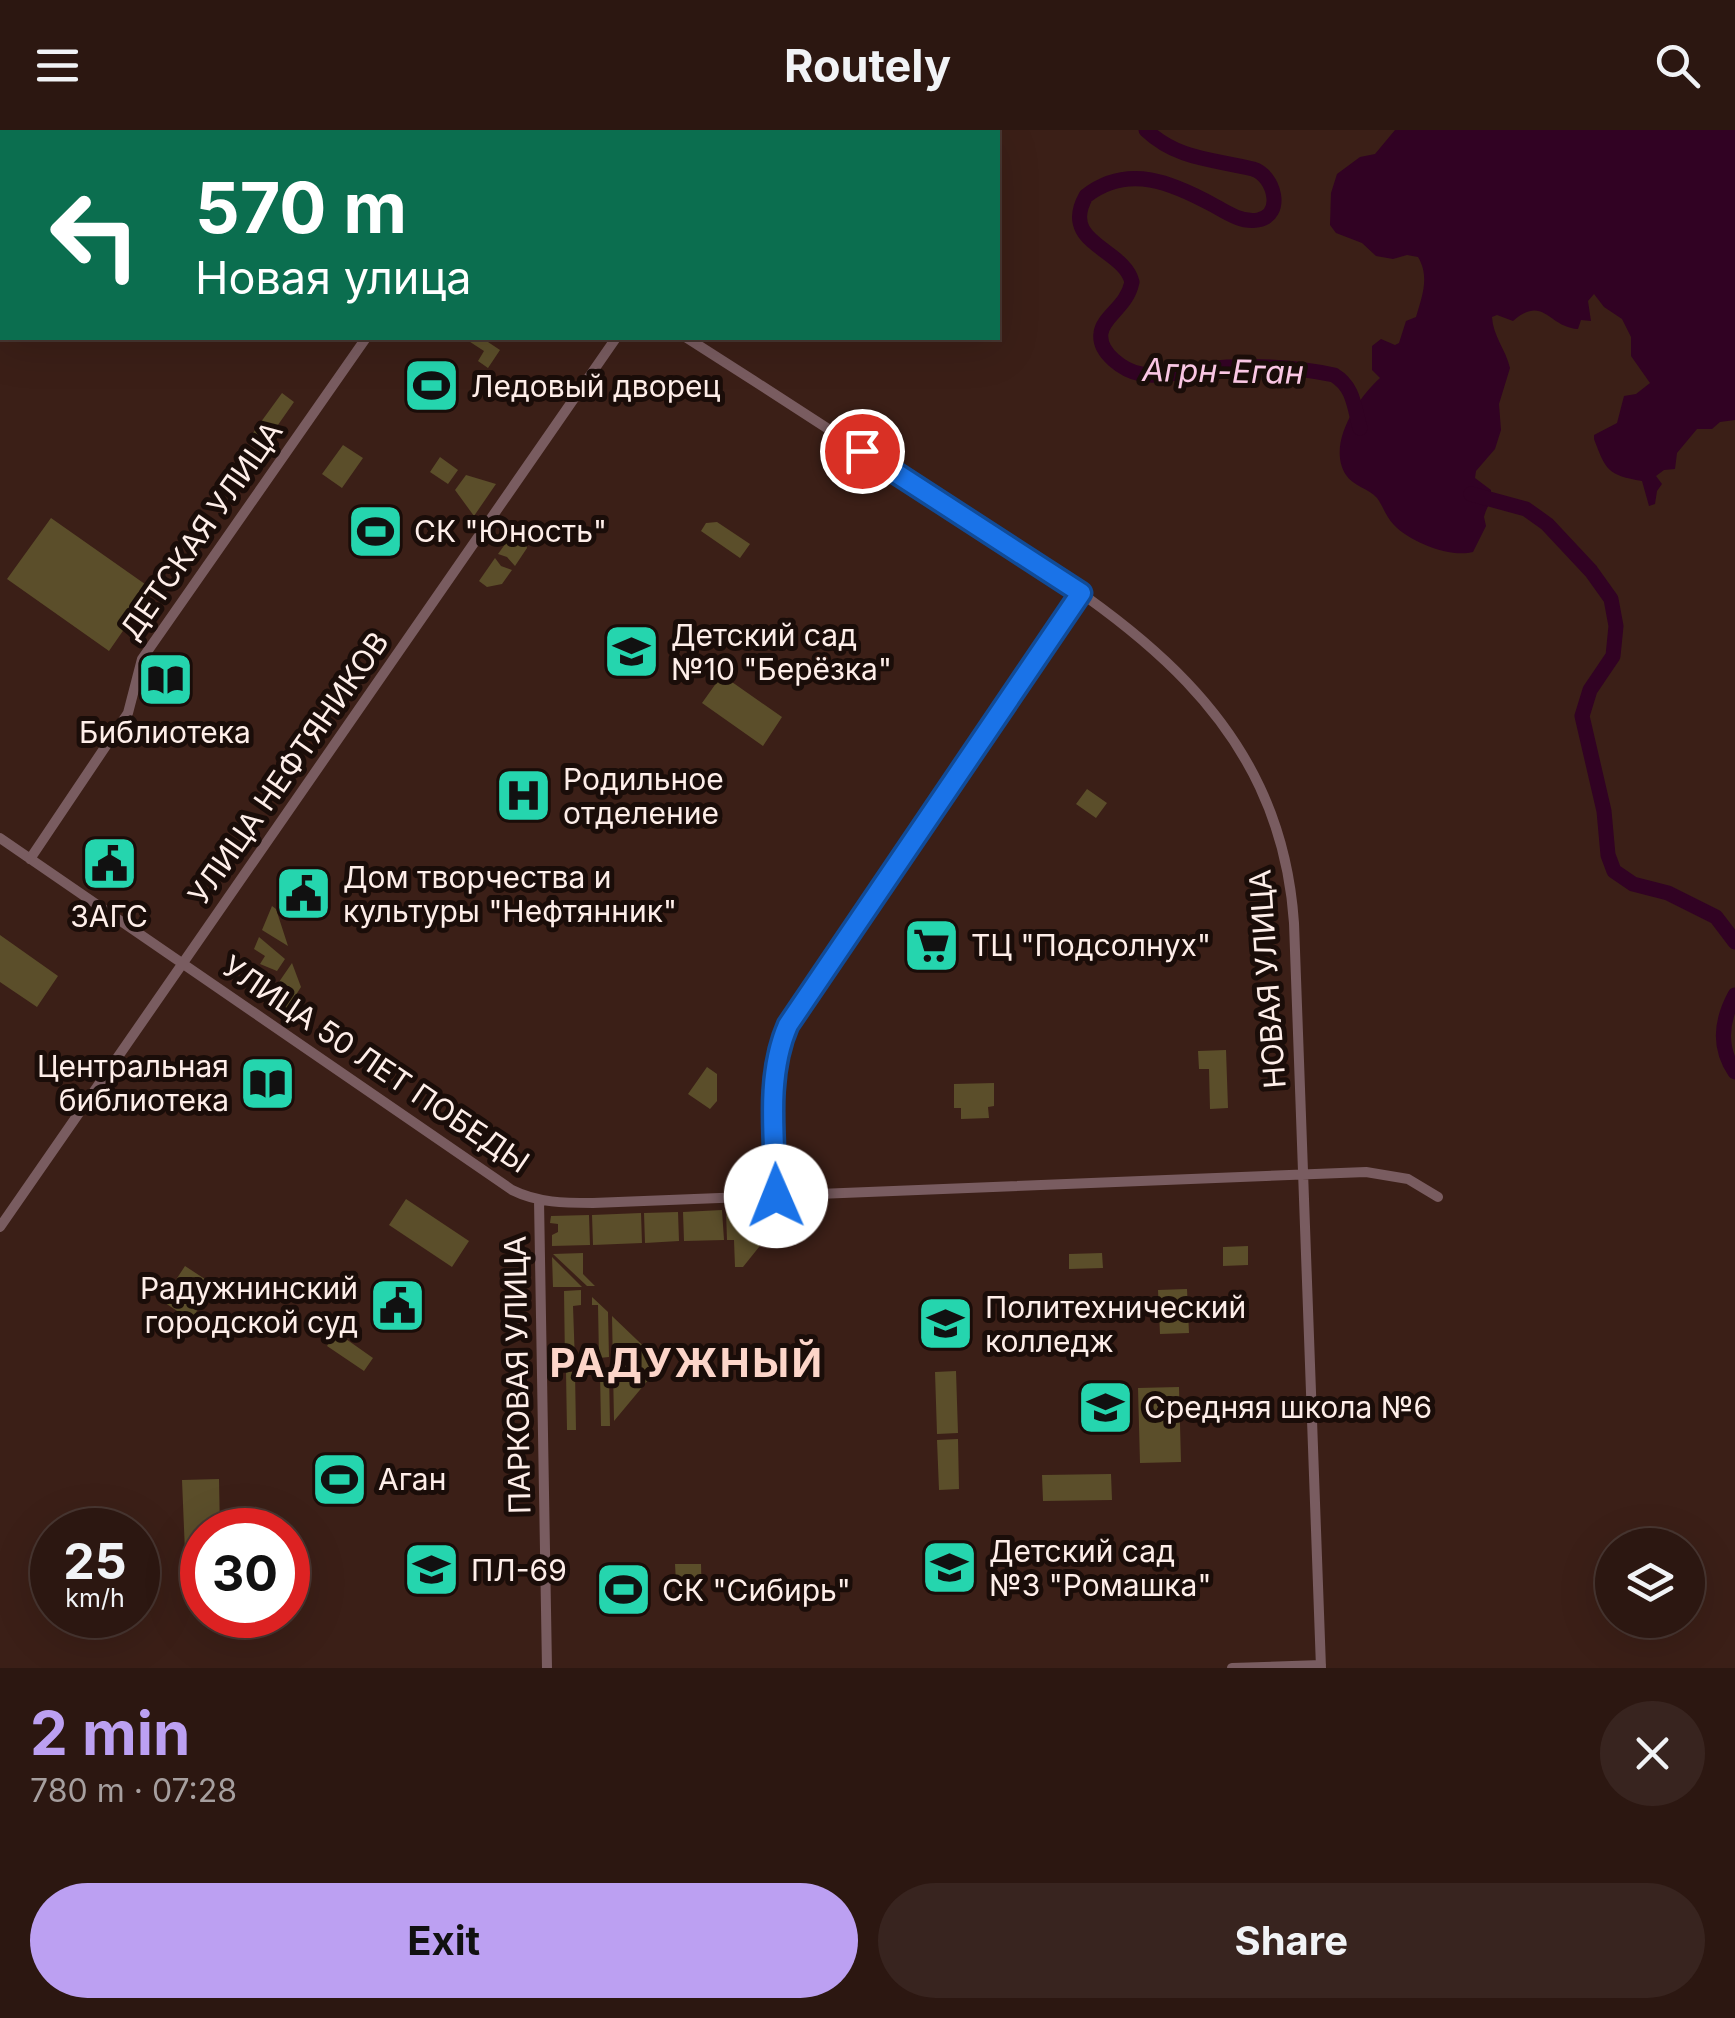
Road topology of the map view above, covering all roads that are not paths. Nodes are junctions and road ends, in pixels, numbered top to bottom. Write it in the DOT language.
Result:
graph roads {
  1 [pos="365,340"];
  2 [pos="615,340"];
  3 [pos="690,340"];
  4 [pos="1081,593"];
  5 [pos="0,838"];
  6 [pos="30,859"];
  7 [pos="183,962"];
  8 [pos="1304,1176"];
  9 [pos="776,1196"];
  10 [pos="1438,1197"];
  11 [pos="539,1200"];
  12 [pos="0,1227"];
  13 [pos="1321,1666"];
  14 [pos="547,1668"];
  15 [pos="1232,1668"];
  1 -- 6 [label="street, ДЕТСКАЯ УЛИЦА"];
  2 -- 7 [label="street, УЛИЦА НЕФТЯНИКОВ"];
  3 -- 4 [label="street, НОВАЯ УЛИЦА"];
  4 -- 8 [label="street, НОВАЯ УЛИЦА"];
  4 -- 9 [label="street"];
  5 -- 6 [label="street, УЛИЦА 50 ЛЕТ ПОБЕДЫ"];
  6 -- 7 [label="street, УЛИЦА 50 ЛЕТ ПОБЕДЫ"];
  7 -- 11 [label="street, УЛИЦА 50 ЛЕТ ПОБЕДЫ"];
  7 -- 12 [label="street, УЛИЦА НЕФТЯНИКОВ"];
  8 -- 9 [label="street, УЛИЦА 50 ЛЕТ ПОБЕДЫ"];
  8 -- 10 [label="street, УЛИЦА 50 ЛЕТ ПОБЕДЫ"];
  8 -- 13 [label="street, НОВАЯ УЛИЦА"];
  9 -- 11 [label="street, УЛИЦА 50 ЛЕТ ПОБЕДЫ"];
  11 -- 14 [label="street, ПАРКОВАЯ УЛИЦА"];
  13 -- 15 [label="street"];
}
